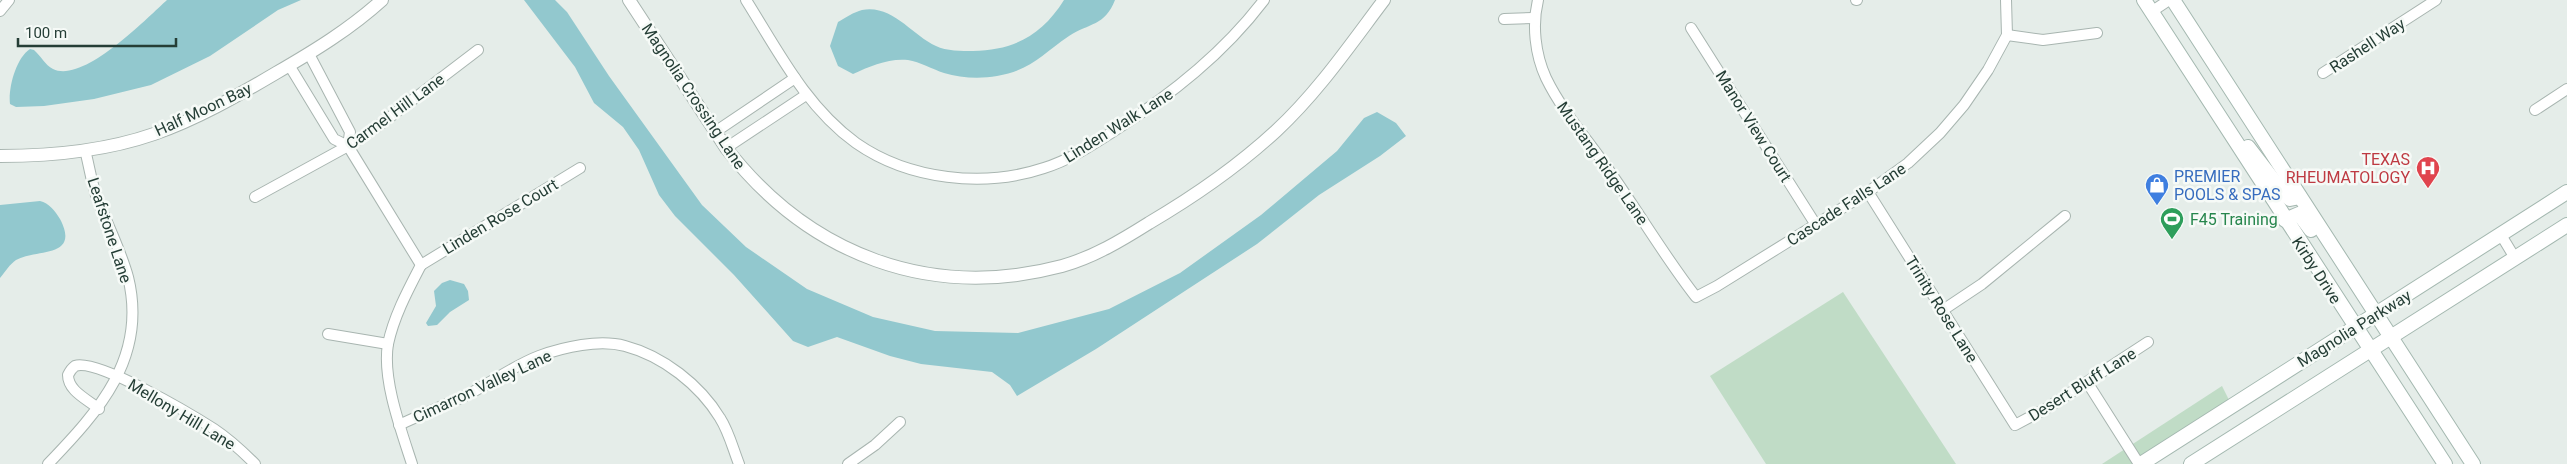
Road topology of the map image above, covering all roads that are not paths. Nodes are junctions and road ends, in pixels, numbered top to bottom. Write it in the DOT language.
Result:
graph roads {
  1 [pos="9,0"];
  2 [pos="382,0"];
  3 [pos="629,0"];
  4 [pos="746,0"];
  5 [pos="1384,0"];
  6 [pos="1538,0"];
  7 [pos="2006,0"];
  8 [pos="2171,0"];
  9 [pos="2436,0"];
  10 [pos="1259,2"];
  11 [pos="2147,6"];
  12 [pos="0,11"];
  13 [pos="1533,18"];
  14 [pos="1504,19"];
  15 [pos="1691,28"];
  16 [pos="2097,33"];
  17 [pos="2007,36"];
  18 [pos="478,50"];
  19 [pos="309,54"];
  20 [pos="290,65"];
  21 [pos="2323,73"];
  22 [pos="795,78"];
  23 [pos="2567,89"];
  24 [pos="806,95"];
  25 [pos="2534,110"];
  26 [pos="2226,129"];
  27 [pos="715,132"];
  28 [pos="348,146"];
  29 [pos="726,148"];
  30 [pos="85,150"];
  31 [pos="0,156"];
  32 [pos="580,168"];
  33 [pos="1868,192"];
  34 [pos="2567,192"];
  35 [pos="2300,196"];
  36 [pos="255,197"];
  37 [pos="2065,216"];
  38 [pos="2285,220"];
  39 [pos="1816,225"];
  40 [pos="2567,225"];
  41 [pos="2501,235"];
  42 [pos="2515,258"];
  43 [pos="420,265"];
  44 [pos="2352,277"];
  45 [pos="1696,297"];
  46 [pos="1943,310"];
  47 [pos="2376,314"];
  48 [pos="2354,328"];
  49 [pos="328,334"];
  50 [pos="2391,337"];
  51 [pos="2148,342"];
  52 [pos="388,344"];
  53 [pos="2369,351"];
  54 [pos="118,376"];
  55 [pos="2087,382"];
  56 [pos="99,408"];
  57 [pos="900,422"];
  58 [pos="399,425"];
  59 [pos="2015,426"];
  60 [pos="48,464"];
  61 [pos="255,464"];
  62 [pos="412,464"];
  63 [pos="739,464"];
  64 [pos="848,464"];
  65 [pos="2140,464"];
  66 [pos="2191,464"];
  67 [pos="2444,464"];
  68 [pos="2473,464"];
  1 -- 12 [label="street"];
  2 -- 19 [label="street, Half Moon Bay"];
  3 -- 27 [label="street, Magnolia Crossing Lane"];
  4 -- 22 [label="street, Linden Walk Lane"];
  5 -- 29 [label="street, Magnolia Crossing Lane"];
  6 -- 13 [label="street"];
  7 -- 17 [label="street"];
  8 -- 11 [label="street"];
  8 -- 35 [label="main road, Kirby Drive"];
  9 -- 21 [label="street, Rashell Way"];
  10 -- 24 [label="street, Linden Walk Lane"];
  11 -- 26 [label="main road, Kirby Drive"];
  13 -- 14 [label="street"];
  13 -- 45 [label="street, Mustang Ridge Lane"];
  15 -- 39 [label="street, Manor View Court"];
  16 -- 17 [label="street"];
  17 -- 33 [label="street, Cascade Falls Lane"];
  18 -- 28 [label="street, Carmel Hill Lane"];
  19 -- 20 [label="street, Half Moon Bay"];
  19 -- 28 [label="street"];
  20 -- 28 [label="street"];
  20 -- 30 [label="street, Half Moon Bay"];
  22 -- 24 [label="street, Linden Walk Lane"];
  22 -- 27 [label="street"];
  23 -- 25 [label="street"];
  24 -- 29 [label="street"];
  26 -- 35 [label="main road"];
  26 -- 38 [label="main road, Kirby Drive"];
  27 -- 29 [label="street, Magnolia Crossing Lane"];
  28 -- 36 [label="street, Carmel Hill Lane"];
  28 -- 43 [label="street"];
  30 -- 31 [label="street, Half Moon Bay"];
  30 -- 54 [label="street, Leafstone Lane"];
  32 -- 43 [label="street, Linden Rose Court"];
  33 -- 39 [label="street, Cascade Falls Lane"];
  33 -- 46 [label="street, Trinity Rose Lane"];
  34 -- 41 [label="main road, Magnolia Parkway"];
  35 -- 44 [label="main road, Kirby Drive"];
  37 -- 46 [label="street"];
  38 -- 44 [label="main road"];
  38 -- 48 [label="main road, Kirby Drive"];
  39 -- 45 [label="street, Cascade Falls Lane"];
  40 -- 42 [label="main road, Magnolia Parkway"];
  41 -- 42 [label="street"];
  41 -- 47 [label="main road, Magnolia Parkway"];
  42 -- 50 [label="main road, Magnolia Parkway"];
  43 -- 52 [label="street"];
  44 -- 47 [label="main road, Kirby Drive"];
  46 -- 59 [label="street, Trinity Rose Lane"];
  47 -- 48 [label="main road, Magnolia Parkway"];
  47 -- 50 [label="main road, Kirby Drive"];
  48 -- 53 [label="main road, Kirby Drive"];
  48 -- 65 [label="main road, Magnolia Parkway"];
  49 -- 52 [label="street"];
  50 -- 53 [label="main road, Magnolia Parkway"];
  50 -- 68 [label="main road, Kirby Drive"];
  51 -- 55 [label="street, Desert Bluff Lane"];
  52 -- 58 [label="street"];
  53 -- 66 [label="main road, Magnolia Parkway"];
  53 -- 67 [label="main road, Kirby Drive"];
  54 -- 56 [label="street, Leafstone Lane"];
  54 -- 56 [label="street, Mellony Hill Lane"];
  54 -- 61 [label="street, Mellony Hill Lane"];
  55 -- 59 [label="street, Desert Bluff Lane"];
  55 -- 65 [label="street"];
  56 -- 60 [label="street, Leafstone Lane"];
  57 -- 64 [label="street"];
  58 -- 62 [label="street"];
  58 -- 63 [label="street, Cimarron Valley Lane"];
}
